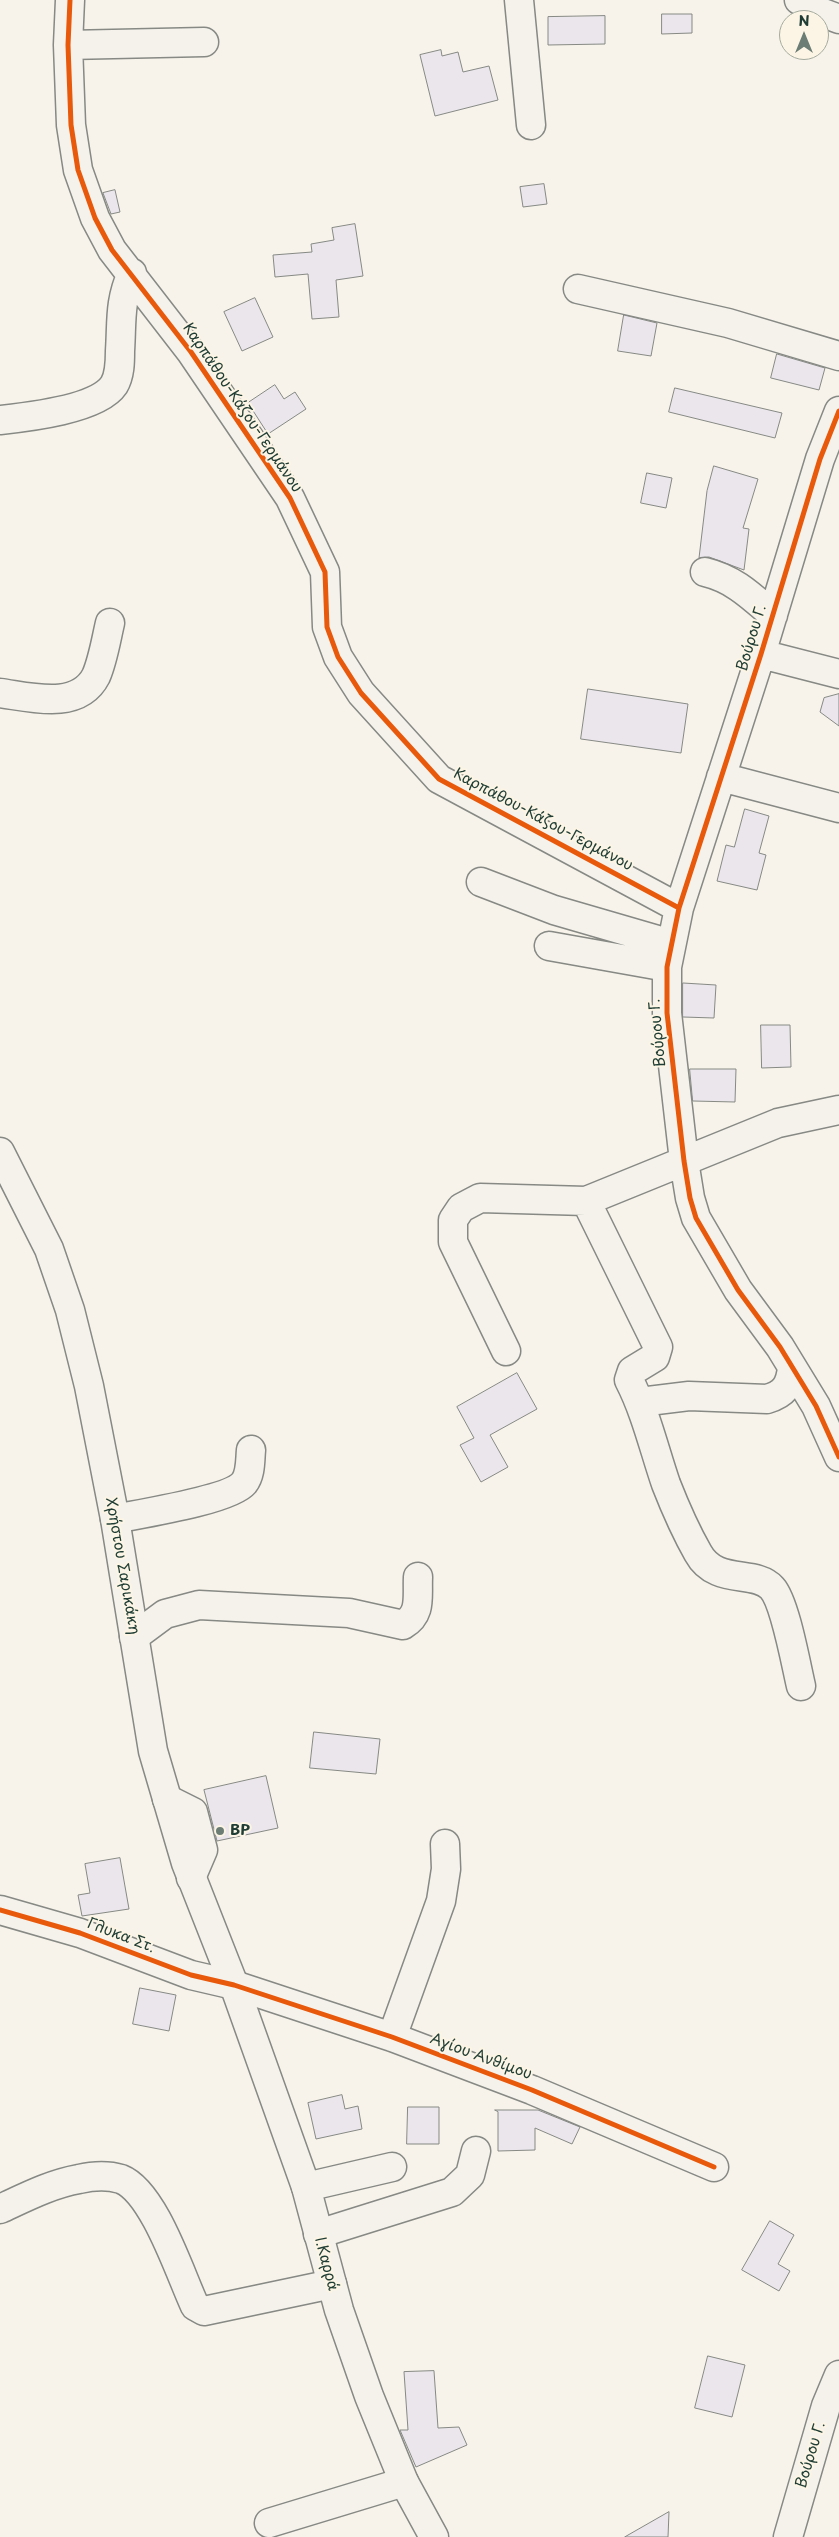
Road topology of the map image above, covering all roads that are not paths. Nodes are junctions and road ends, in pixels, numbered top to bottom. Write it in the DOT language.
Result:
graph roads {
  1 [pos="70,0"];
  2 [pos="518,0"];
  3 [pos="799,0"];
  4 [pos="839,19"];
  5 [pos="204,42"];
  6 [pos="68,45"];
  7 [pos="531,125"];
  8 [pos="132,273"];
  9 [pos="578,289"];
  10 [pos="839,356"];
  11 [pos="839,411"];
  12 [pos="0,420"];
  13 [pos="705,572"];
  14 [pos="773,615"];
  15 [pos="110,623"];
  16 [pos="761,654"];
  17 [pos="839,674"];
  18 [pos="0,693"];
  19 [pos="721,777"];
  20 [pos="839,808"];
  21 [pos="480,882"];
  22 [pos="679,908"];
  23 [pos="549,946"];
  24 [pos="669,956"];
  25 [pos="839,1110"];
  26 [pos="0,1152"];
  27 [pos="684,1161"];
  28 [pos="586,1201"];
  29 [pos="506,1351"];
  30 [pos="792,1368"];
  31 [pos="640,1402"];
  32 [pos="251,1450"];
  33 [pos="839,1457"];
  34 [pos="114,1519"];
  35 [pos="418,1578"];
  36 [pos="134,1638"];
  37 [pos="801,1686"];
  38 [pos="445,1844"];
  39 [pos="0,1910"];
  40 [pos="234,1984"];
  41 [pos="392,2038"];
  42 [pos="476,2152"];
  43 [pos="714,2167"];
  44 [pos="392,2168"];
  45 [pos="306,2187"];
  46 [pos="0,2209"];
  47 [pos="318,2234"];
  48 [pos="332,2284"];
  49 [pos="839,2375"];
  50 [pos="404,2482"];
  51 [pos="269,2523"];
  52 [pos="434,2537"];
  53 [pos="788,2537"];
  1 -- 6 [label="street, Καρπάθου-Κάζου-Γερμάνου"];
  2 -- 7 [label="street"];
  3 -- 4 [label="street"];
  5 -- 6 [label="street"];
  6 -- 8 [label="street, Καρπάθου-Κάζου-Γερμάνου"];
  8 -- 12 [label="street"];
  8 -- 22 [label="street, Καρπάθου-Κάζου-Γερμάνου"];
  9 -- 10 [label="street"];
  11 -- 14 [label="street, Βούρου Γ."];
  13 -- 14 [label="street"];
  14 -- 16 [label="street, Βούρου Γ."];
  15 -- 18 [label="street"];
  16 -- 17 [label="street"];
  16 -- 19 [label="street, Βούρου Γ."];
  19 -- 20 [label="street"];
  19 -- 22 [label="street, Βούρου Γ."];
  21 -- 24 [label="street"];
  22 -- 24 [label="street, Βούρου Γ."];
  23 -- 24 [label="street"];
  24 -- 27 [label="street, Βούρου Γ."];
  25 -- 27 [label="street"];
  26 -- 34 [label="street, Χρήστου Σαρικάκη"];
  27 -- 28 [label="street"];
  27 -- 30 [label="street, Βούρου Γ."];
  28 -- 29 [label="street"];
  28 -- 31 [label="street"];
  30 -- 31 [label="street"];
  30 -- 33 [label="street, Βούρου Γ."];
  31 -- 37 [label="street"];
  32 -- 34 [label="street"];
  34 -- 36 [label="street, Χρήστου Σαρικάκη"];
  35 -- 36 [label="street"];
  36 -- 40 [label="street, Χρήστου Σαρικάκη"];
  38 -- 41 [label="street"];
  39 -- 40 [label="street, Γλυκα Στ."];
  40 -- 41 [label="street, Αγίου Ανθίμου"];
  40 -- 45 [label="street, Ι.Καρρά"];
  41 -- 43 [label="street, Αγίου Ανθίμου"];
  42 -- 47 [label="street"];
  44 -- 45 [label="street"];
  45 -- 47 [label="street, Ι.Καρρά"];
  46 -- 48 [label="street"];
  47 -- 48 [label="street, Ι.Καρρά"];
  48 -- 50 [label="street, Ι.Καρρά"];
  49 -- 53 [label="street, Βούρου Γ."];
  50 -- 51 [label="street"];
  50 -- 52 [label="street, Ι.Καρρά"];
}
